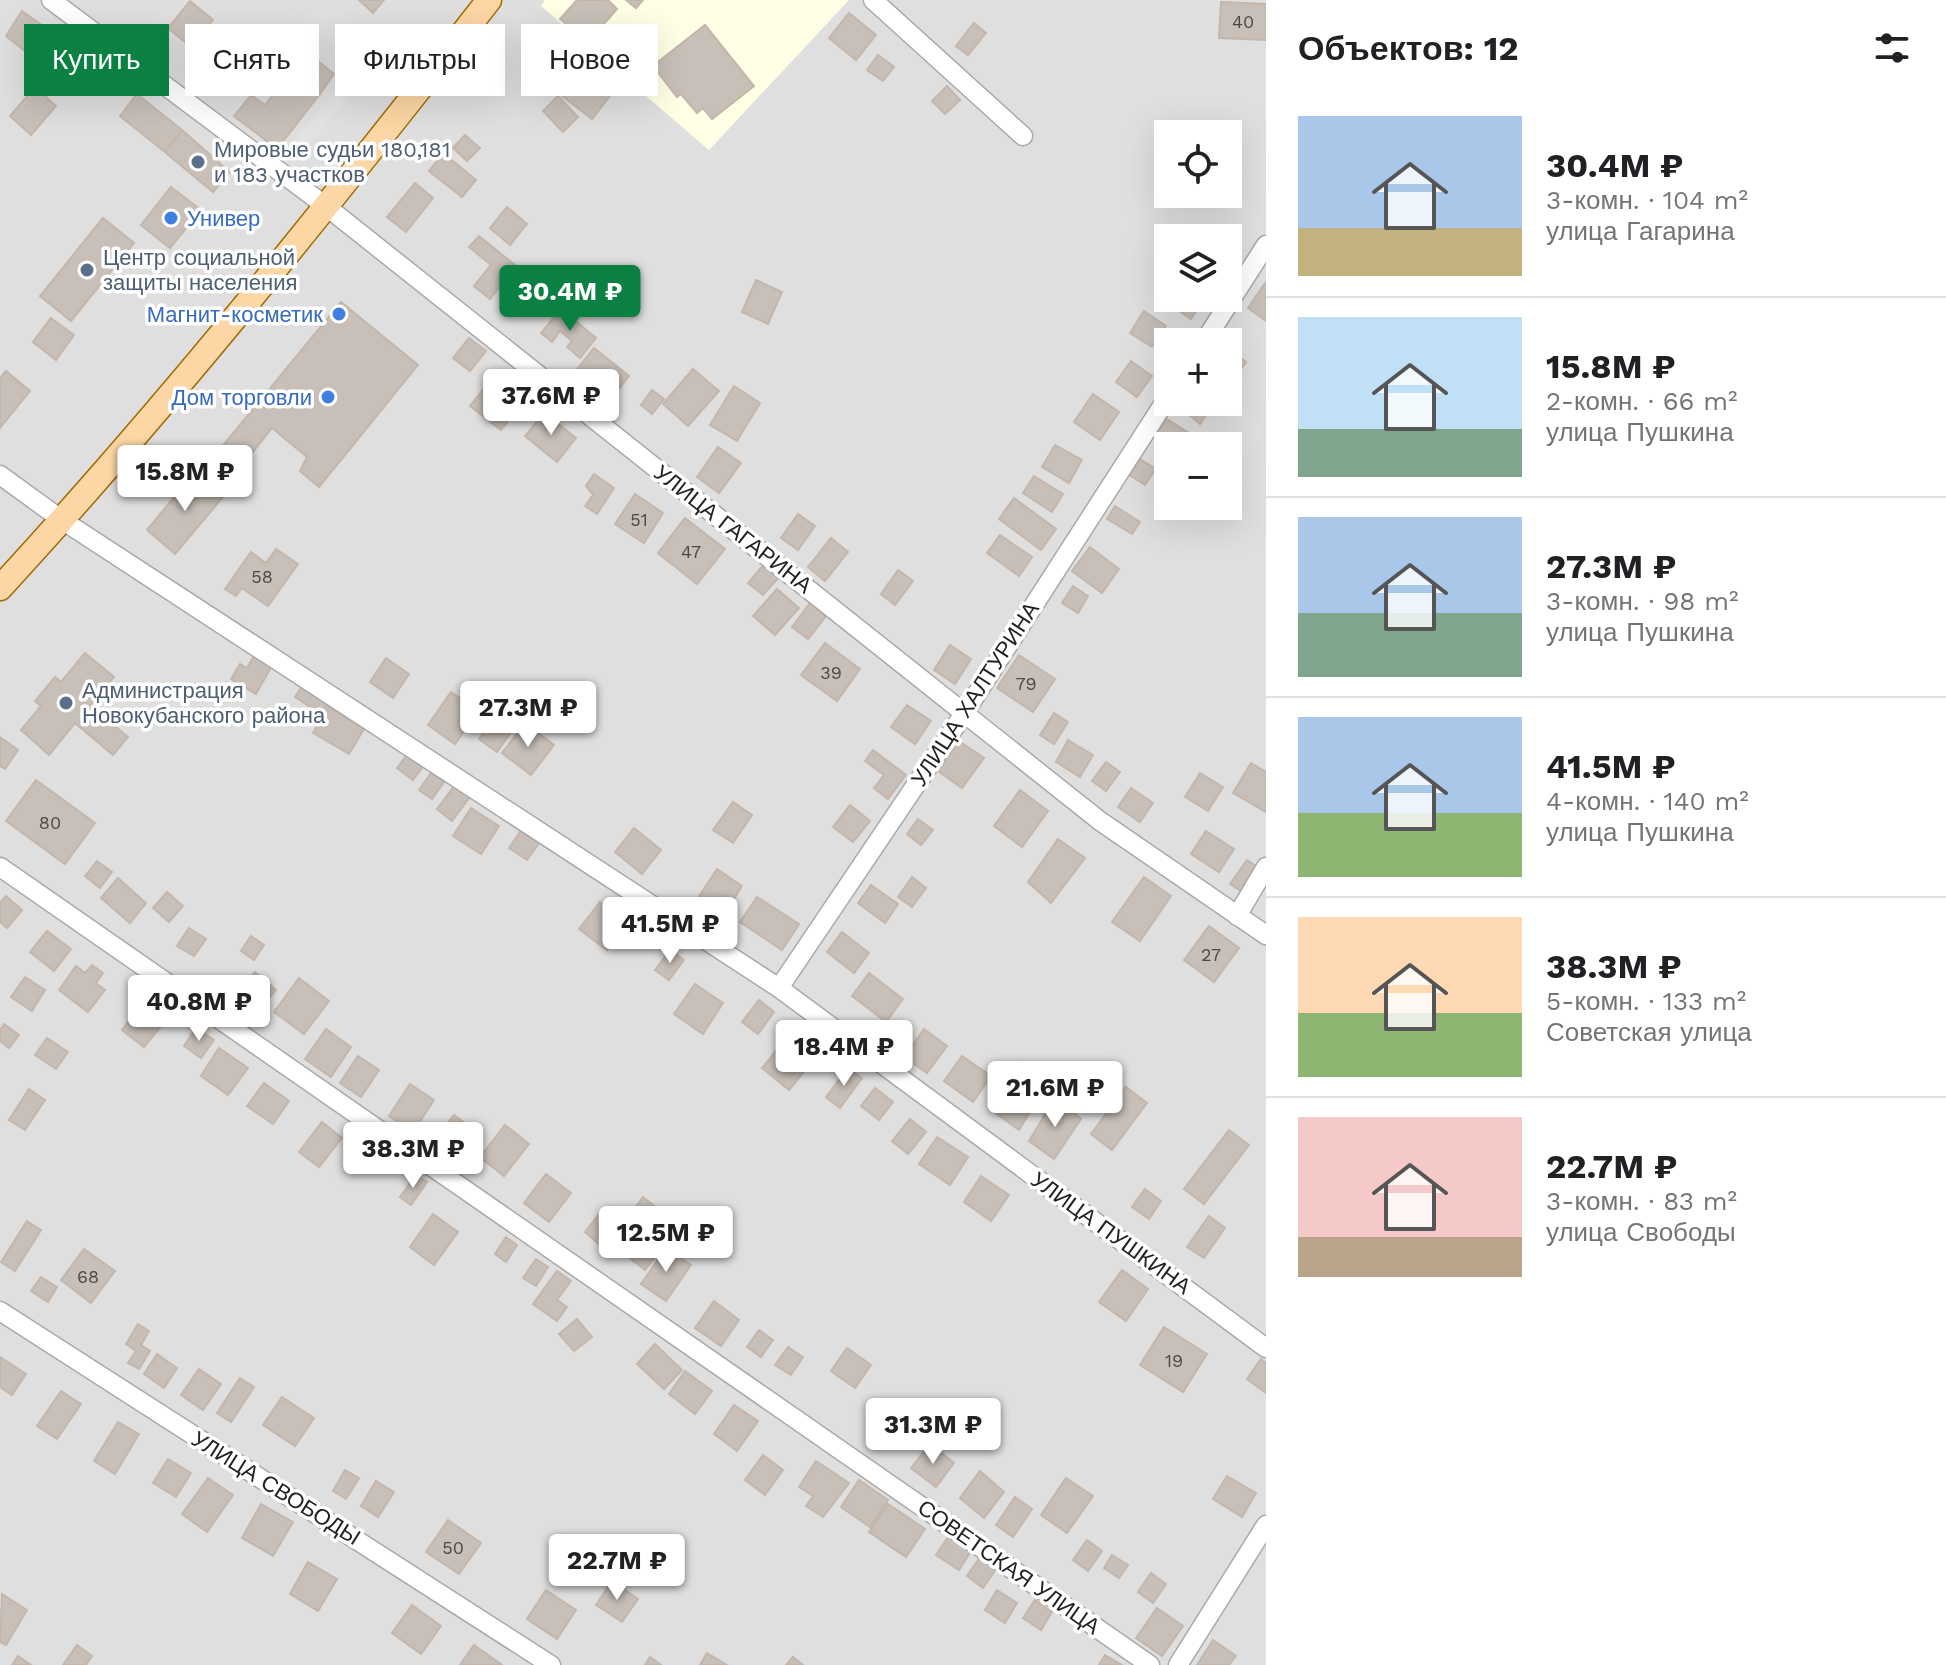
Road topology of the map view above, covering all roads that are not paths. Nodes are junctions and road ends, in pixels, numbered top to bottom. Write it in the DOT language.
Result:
graph roads {
  1 [pos="51,0"];
  2 [pos="489,0"];
  3 [pos="873,0"];
  4 [pos="1023,136"];
  5 [pos="327,207"];
  6 [pos="1266,245"];
  7 [pos="1213,328"];
  8 [pos="1156,416"];
  9 [pos="0,475"];
  10 [pos="62,520"];
  11 [pos="0,588"];
  12 [pos="965,712"];
  13 [pos="0,867"];
  14 [pos="1266,867"];
  15 [pos="1237,916"];
  16 [pos="1266,935"];
  17 [pos="779,988"];
  18 [pos="0,1311"];
  19 [pos="1266,1348"];
  20 [pos="1266,1525"];
  21 [pos="551,1665"];
  22 [pos="1150,1665"];
  23 [pos="1178,1665"];
  1 -- 5 [label="street, УЛИЦА ГАГАРИНА"];
  2 -- 5 [label="main road"];
  3 -- 4 [label="street"];
  5 -- 10 [label="main road"];
  5 -- 12 [label="street, УЛИЦА ГАГАРИНА"];
  6 -- 7 [label="street"];
  8 -- 12 [label="street, УЛИЦА ХАЛТУРИНА"];
  9 -- 10 [label="street, УЛИЦА ПУШКИНА"];
  10 -- 11 [label="main road"];
  10 -- 17 [label="street, УЛИЦА ПУШКИНА"];
  12 -- 15 [label="street, УЛИЦА ГАГАРИНА"];
  12 -- 17 [label="street, УЛИЦА ХАЛТУРИНА"];
  13 -- 22 [label="street, СОВЕТСКАЯ УЛИЦА"];
  14 -- 15 [label="street"];
  15 -- 16 [label="street, УЛИЦА ГАГАРИНА"];
  17 -- 19 [label="street, УЛИЦА ПУШКИНА"];
  18 -- 21 [label="street, УЛИЦА СВОБОДЫ"];
  20 -- 23 [label="street"];
}
